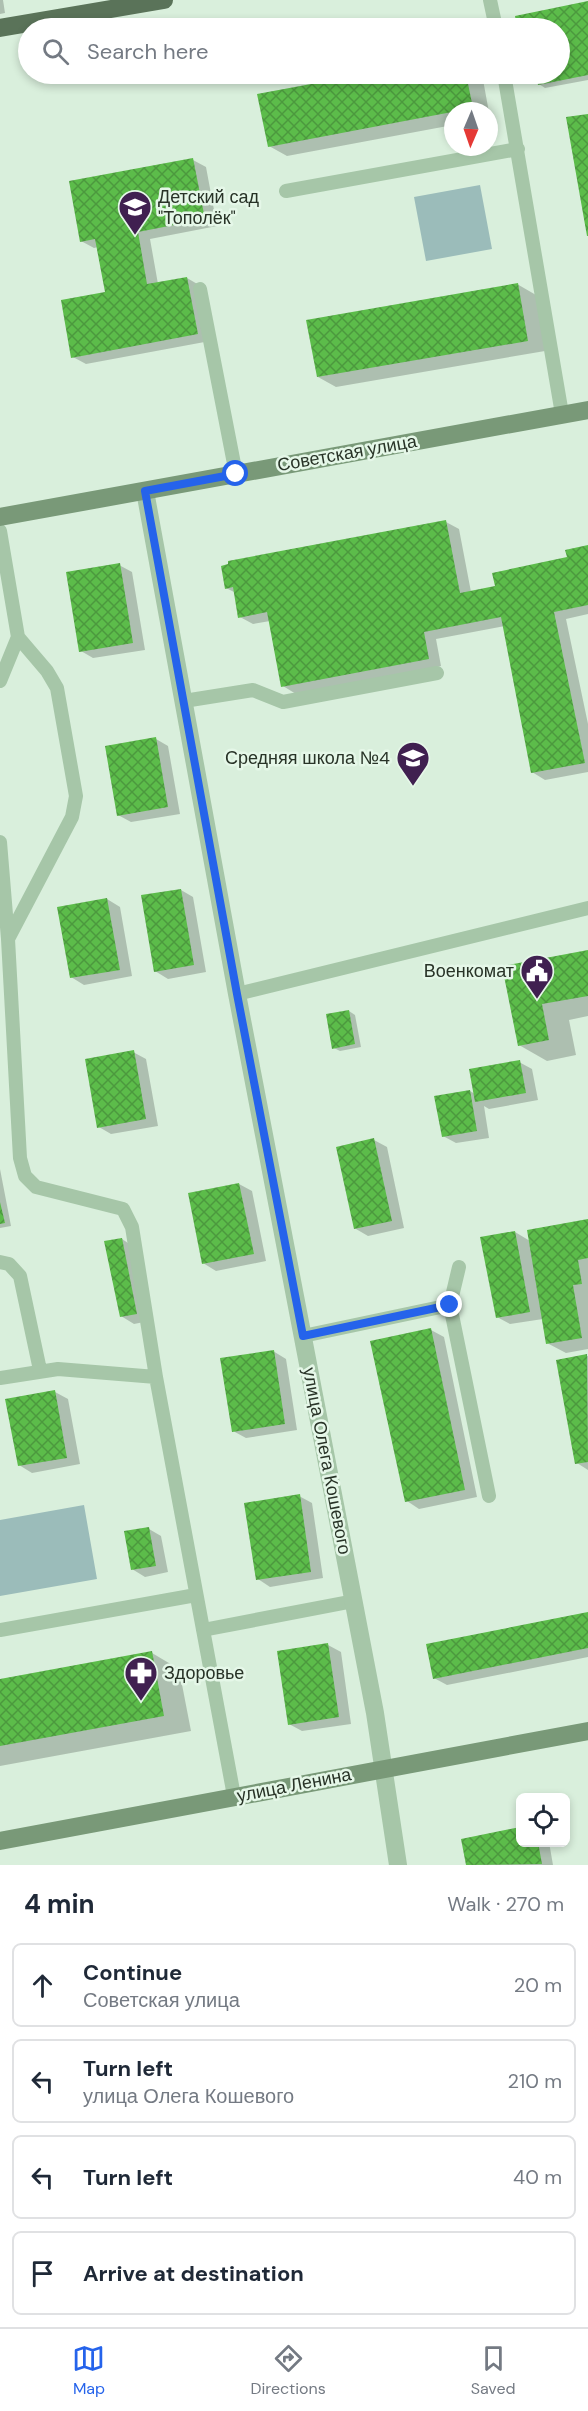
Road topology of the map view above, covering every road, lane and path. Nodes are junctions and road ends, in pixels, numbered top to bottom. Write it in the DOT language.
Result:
graph roads {
  1 [pos="164,0"];
  2 [pos="490,0"];
  3 [pos="134,3"];
  4 [pos="54,18"];
  5 [pos="494,18"];
  6 [pos="18,25"];
  7 [pos="0,28"];
  8 [pos="506,84"];
  9 [pos="518,149"];
  10 [pos="286,191"];
  11 [pos="200,289"];
  12 [pos="588,410"];
  13 [pos="562,414"];
  14 [pos="236,474"];
  15 [pos="145,491"];
  16 [pos="0,517"];
  17 [pos="0,531"];
  18 [pos="18,637"];
  19 [pos="437,673"];
  20 [pos="0,681"];
  21 [pos="184,701"];
  22 [pos="0,842"];
  23 [pos="588,908"];
  24 [pos="8,939"];
  25 [pos="237,994"];
  26 [pos="0,1262"];
  27 [pos="459,1267"];
  28 [pos="450,1305"];
  29 [pos="303,1336"];
  30 [pos="40,1370"];
  31 [pos="156,1377"];
  32 [pos="0,1378"];
  33 [pos="489,1496"];
  34 [pos="196,1595"];
  35 [pos="354,1601"];
  36 [pos="0,1630"];
  37 [pos="203,1630"];
  38 [pos="588,1731"];
  39 [pos="382,1768"];
  40 [pos="234,1796"];
  41 [pos="0,1841"];
  42 [pos="398,1865"];
  1 -- 3 [label="main road"];
  2 -- 5 [label="lane"];
  3 -- 4 [label="main road"];
  6 -- 7 [label="main road"];
  8 -- 9 [label="lane"];
  9 -- 10 [label="lane"];
  9 -- 13 [label="lane"];
  11 -- 14 [label="lane"];
  12 -- 13 [label="street, Советская улица"];
  13 -- 14 [label="street, Советская улица"];
  14 -- 15 [label="street, Советская улица"];
  15 -- 16 [label="street, Советская улица"];
  15 -- 21 [label="street, улица Олега Кошевого"];
  17 -- 18 [label="lane"];
  18 -- 20 [label="lane"];
  18 -- 24 [label="lane"];
  19 -- 21 [label="lane"];
  21 -- 25 [label="street, улица Олега Кошевого"];
  22 -- 24 [label="lane"];
  23 -- 25 [label="lane"];
  24 -- 31 [label="lane"];
  25 -- 29 [label="street, улица Олега Кошевого"];
  26 -- 30 [label="lane"];
  27 -- 28 [label="lane"];
  28 -- 29 [label="lane"];
  28 -- 33 [label="lane"];
  29 -- 35 [label="street, улица Олега Кошевого"];
  30 -- 31 [label="lane"];
  30 -- 32 [label="lane"];
  31 -- 34 [label="lane"];
  34 -- 36 [label="lane"];
  34 -- 37 [label="lane"];
  35 -- 37 [label="lane"];
  35 -- 39 [label="street, улица Олега Кошевого"];
  37 -- 40 [label="lane"];
  38 -- 39 [label="street, улица Ленина"];
  39 -- 40 [label="street, улица Ленина"];
  39 -- 42 [label="street, улица Олега Кошевого"];
  40 -- 41 [label="street, улица Ленина"];
}
